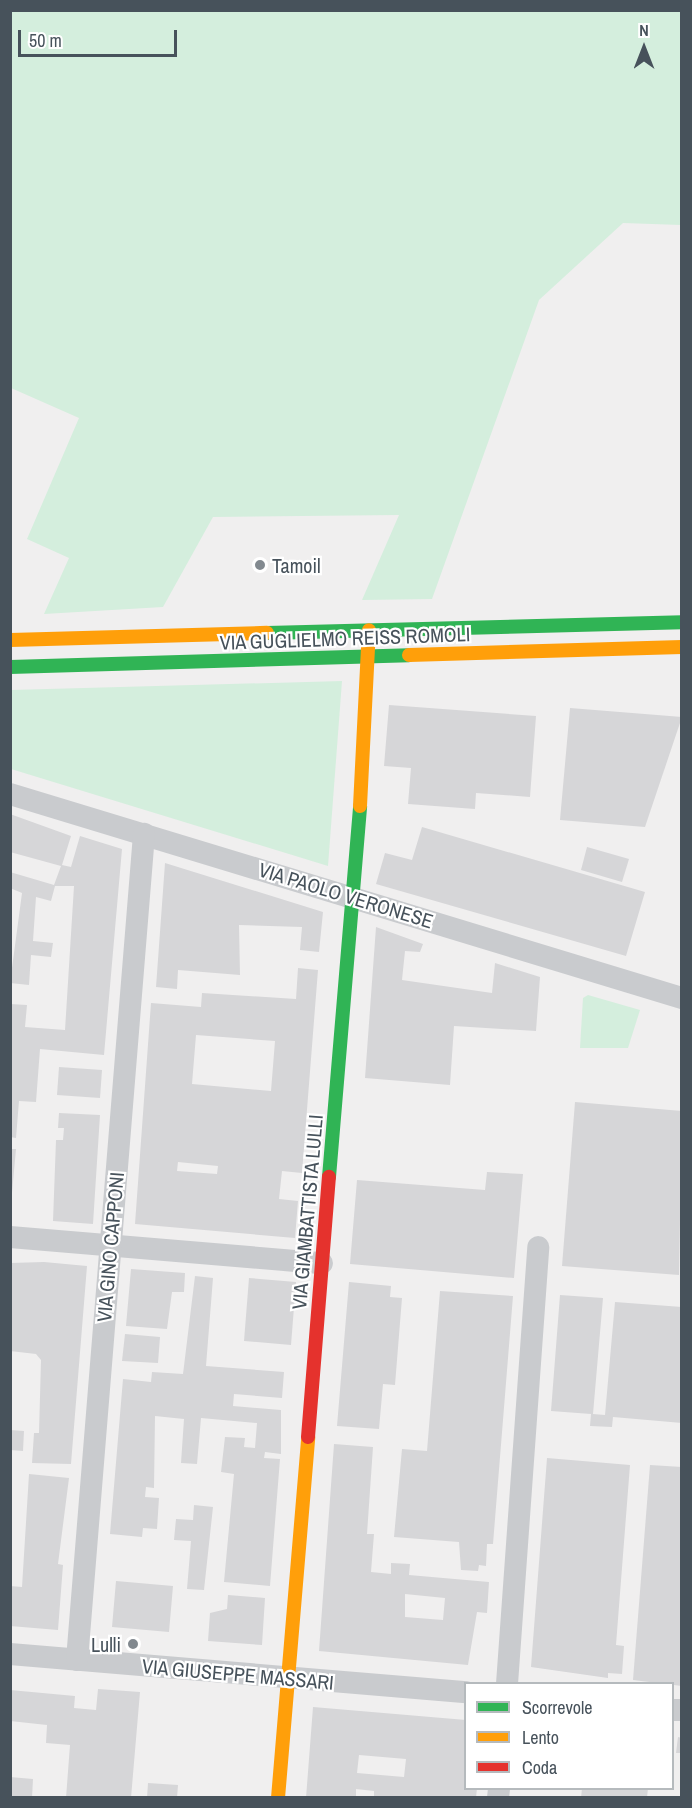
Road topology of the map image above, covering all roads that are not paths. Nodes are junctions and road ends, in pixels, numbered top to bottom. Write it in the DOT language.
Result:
graph roads {
  1 [pos="681,622"];
  2 [pos="369,630"];
  3 [pos="10,640"];
  4 [pos="681,648"];
  5 [pos="370,656"];
  6 [pos="10,667"];
  7 [pos="10,794"];
  8 [pos="144,834"];
  9 [pos="353,896"];
  10 [pos="681,998"];
  11 [pos="10,1237"];
  12 [pos="111,1245"];
  13 [pos="538,1247"];
  14 [pos="322,1263"];
  15 [pos="10,1654"];
  16 [pos="77,1660"];
  17 [pos="288,1678"];
  18 [pos="507,1682"];
  19 [pos="464,1692"];
  20 [pos="278,1797"];
  1 -- 2 [label="main road, VIA GUGLIELMO REISS ROMOLI"];
  2 -- 3 [label="main road, VIA GUGLIELMO REISS ROMOLI"];
  2 -- 5 [label="main road, VIA GIAMBATTISTA LULLI"];
  4 -- 5 [label="main road, VIA GUGLIELMO REISS ROMOLI"];
  5 -- 6 [label="main road, VIA GUGLIELMO REISS ROMOLI"];
  5 -- 9 [label="main road, VIA GIAMBATTISTA LULLI"];
  7 -- 8 [label="street, VIA PAOLO VERONESE"];
  8 -- 9 [label="street, VIA PAOLO VERONESE"];
  8 -- 12 [label="street, VIA GINO CAPPONI"];
  9 -- 10 [label="street, VIA PAOLO VERONESE"];
  9 -- 14 [label="main road, VIA GIAMBATTISTA LULLI"];
  11 -- 12 [label="street"];
  12 -- 14 [label="street"];
  12 -- 16 [label="street, VIA GINO CAPPONI"];
  13 -- 18 [label="street"];
  14 -- 17 [label="main road, VIA GIAMBATTISTA LULLI"];
  15 -- 16 [label="street, VIA GIUSEPPE MASSARI"];
  16 -- 17 [label="street, VIA GIUSEPPE MASSARI"];
  17 -- 19 [label="street, VIA GIUSEPPE MASSARI"];
  17 -- 20 [label="main road, VIA GIAMBATTISTA LULLI"];
}
